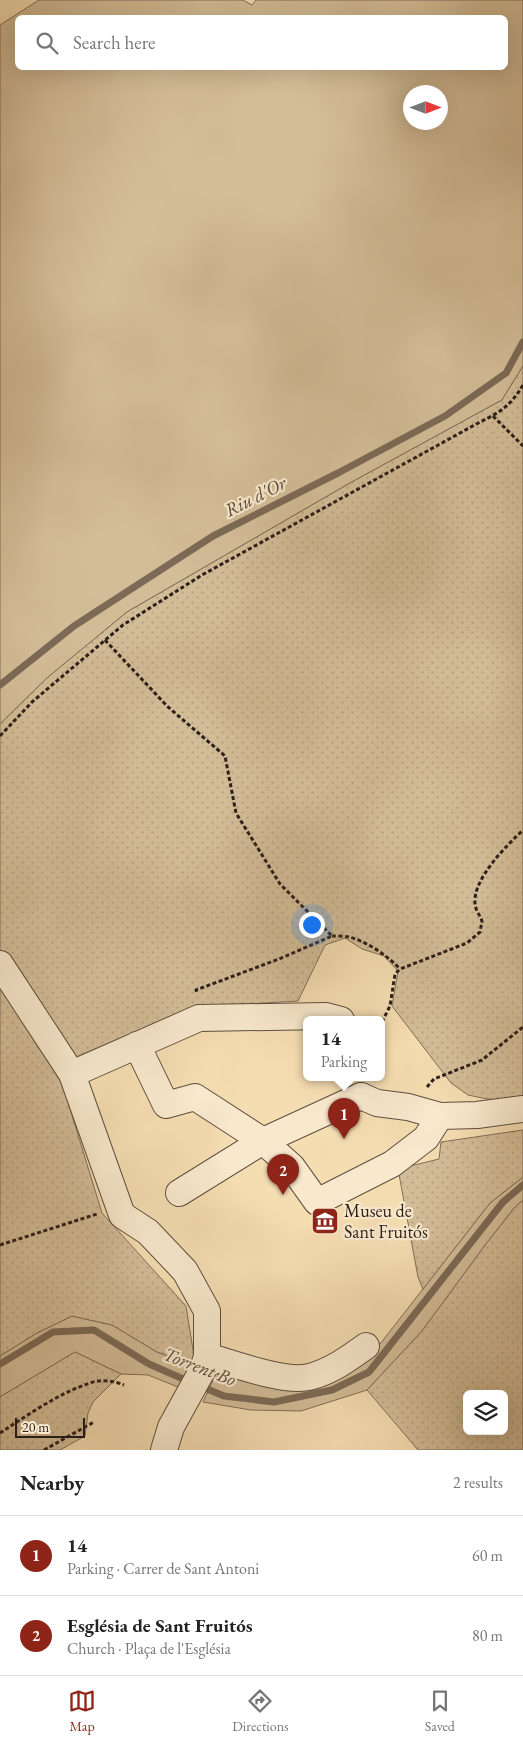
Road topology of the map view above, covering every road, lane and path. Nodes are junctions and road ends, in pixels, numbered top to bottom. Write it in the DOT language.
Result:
graph roads {
  1 [pos="523,385"];
  2 [pos="493,416"];
  3 [pos="523,446"];
  4 [pos="105,640"];
  5 [pos="0,736"];
  6 [pos="523,830"];
  7 [pos="332,936"];
  8 [pos="0,964"];
  9 [pos="400,969"];
  10 [pos="303,1016"];
  11 [pos="385,1016"];
  12 [pos="199,1018"];
  13 [pos="523,1027"];
  14 [pos="137,1045"];
  15 [pos="72,1074"];
  16 [pos="359,1087"];
  17 [pos="408,1107"];
  18 [pos="523,1109"];
  19 [pos="440,1116"];
  20 [pos="271,1138"];
  21 [pos="179,1193"];
  22 [pos="120,1207"];
  23 [pos="0,1245"];
  24 [pos="366,1346"];
  25 [pos="205,1362"];
  26 [pos="124,1385"];
  27 [pos="94,1422"];
  28 [pos="0,1433"];
  29 [pos="44,1450"];
  30 [pos="164,1450"];
  1 -- 2 [label="path"];
  2 -- 3 [label="path"];
  2 -- 4 [label="path"];
  4 -- 5 [label="path"];
  4 -- 7 [label="path"];
  6 -- 9 [label="path"];
  7 -- 9 [label="path"];
  7 -- 12 [label="path"];
  8 -- 15 [label="street"];
  9 -- 11 [label="path"];
  10 -- 12 [label="street"];
  12 -- 14 [label="street"];
  13 -- 17 [label="path"];
  14 -- 15 [label="street"];
  14 -- 20 [label="street"];
  15 -- 22 [label="street"];
  16 -- 17 [label="street"];
  16 -- 20 [label="street"];
  17 -- 19 [label="street"];
  18 -- 19 [label="street"];
  19 -- 20 [label="street"];
  20 -- 21 [label="street"];
  22 -- 23 [label="path"];
  22 -- 25 [label="street"];
  24 -- 25 [label="street"];
  25 -- 30 [label="street"];
  26 -- 28 [label="path"];
  27 -- 29 [label="path"];
}
